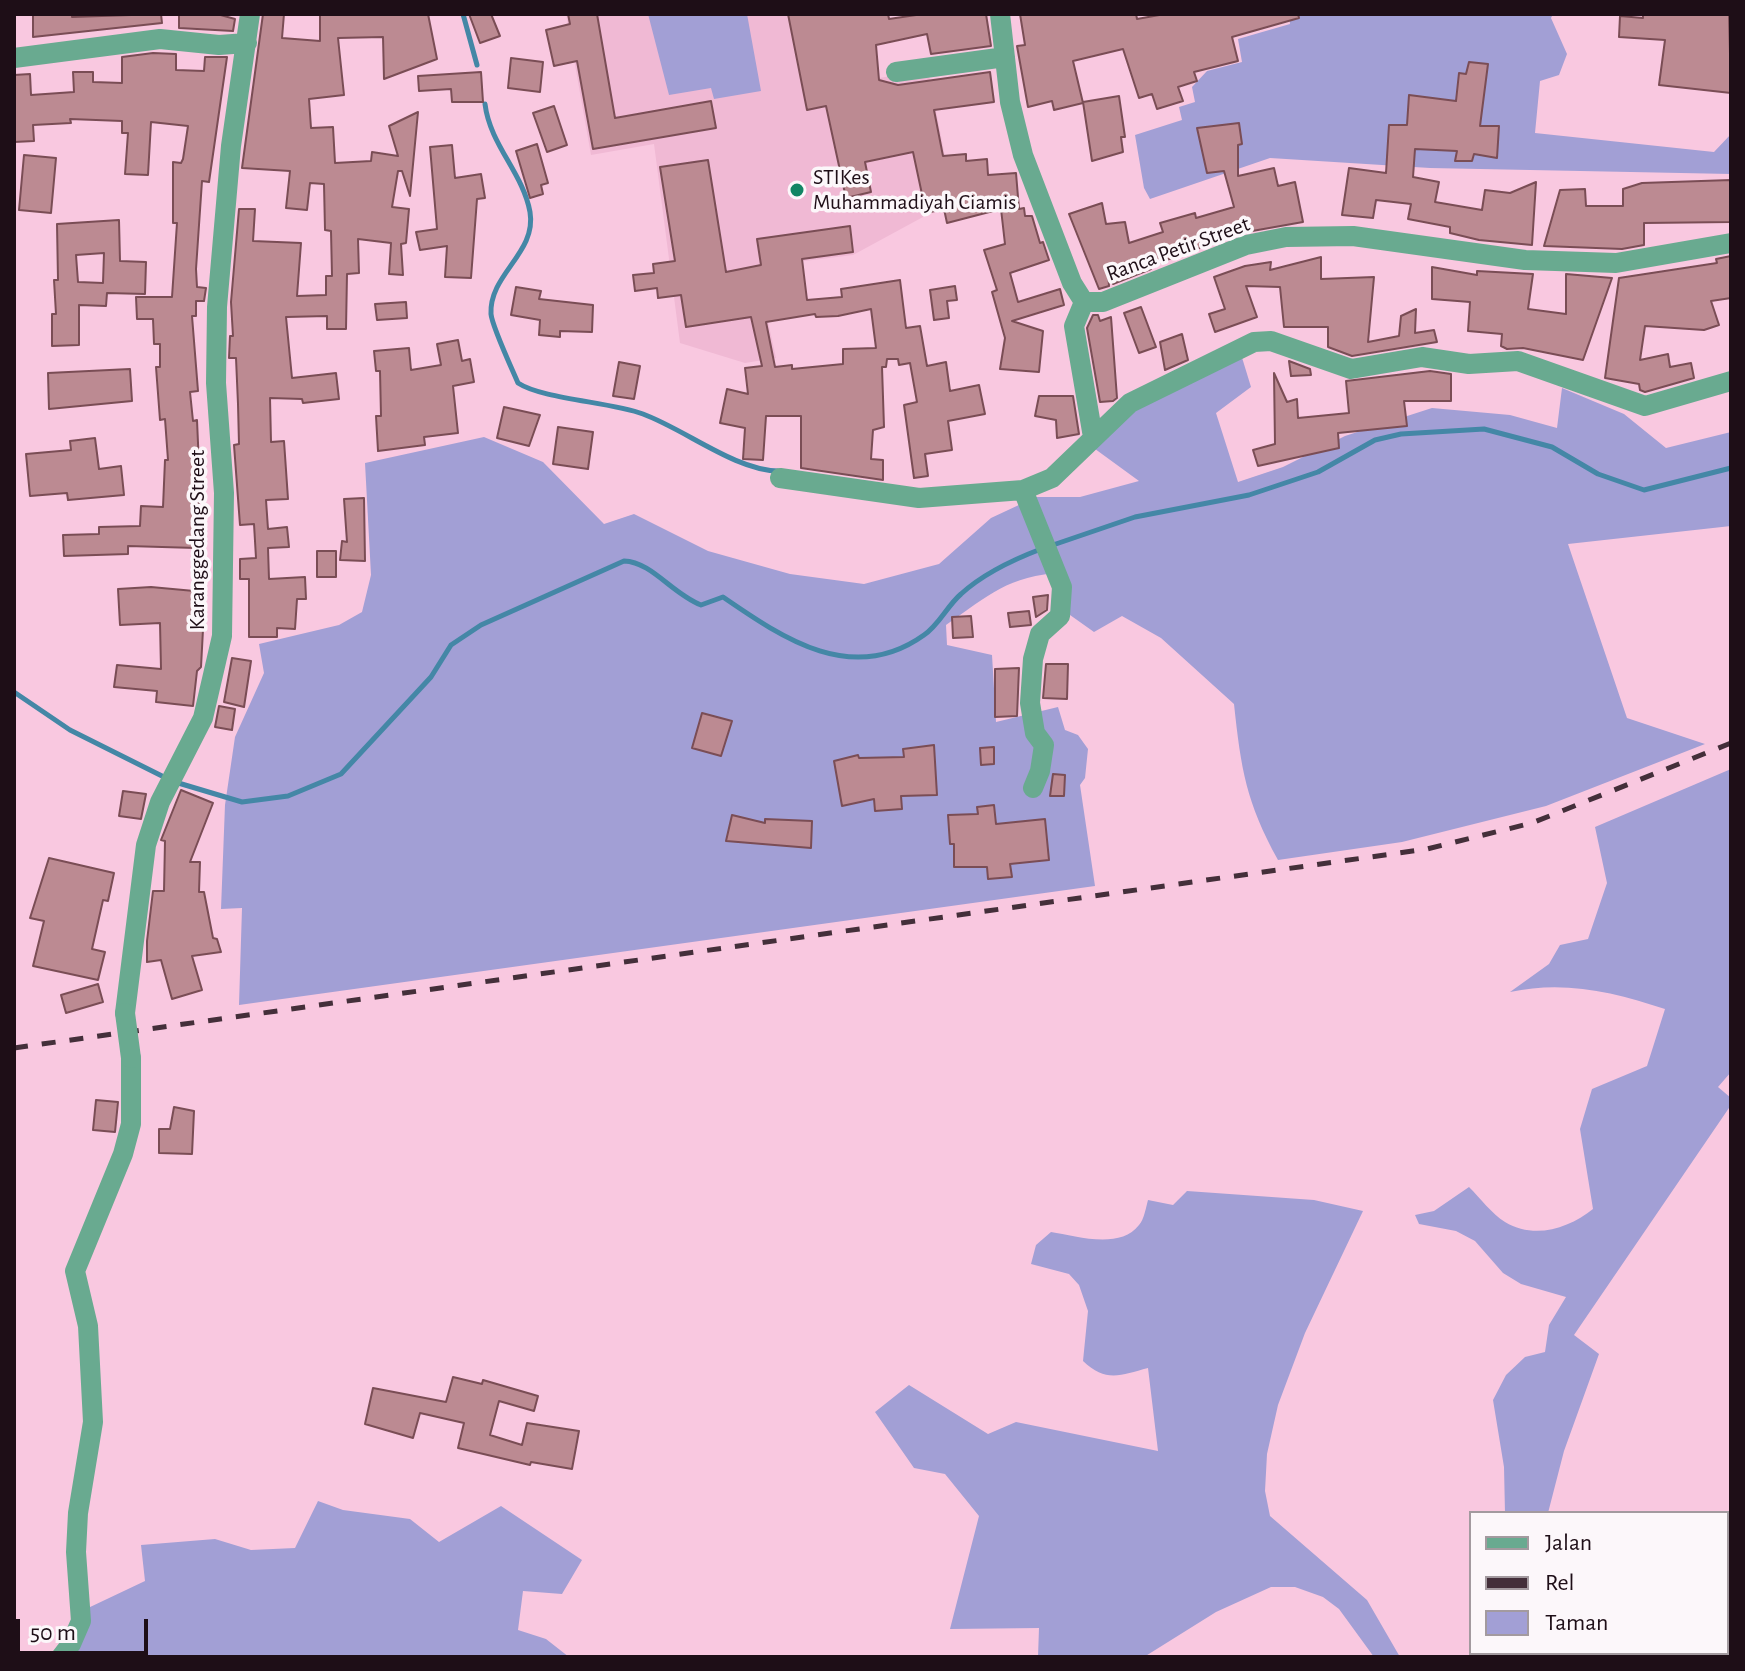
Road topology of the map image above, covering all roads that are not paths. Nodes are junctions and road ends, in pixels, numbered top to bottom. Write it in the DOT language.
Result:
graph roads {
  1 [pos="250,14"];
  2 [pos="1000,14"];
  3 [pos="247,43"];
  4 [pos="1005,57"];
  5 [pos="14,58"];
  6 [pos="896,72"];
  7 [pos="1731,243"];
  8 [pos="1084,302"];
  9 [pos="1731,381"];
  10 [pos="1093,437"];
  11 [pos="780,478"];
  12 [pos="1023,490"];
  13 [pos="1033,788"];
  14 [pos="61,1657"];
  1 -- 3 [label="street, Karanggedang Street"];
  2 -- 4 [label="street, Ranca Petir Street"];
  3 -- 5 [label="street"];
  3 -- 14 [label="street, Karanggedang Street, bridge"];
  4 -- 6 [label="street"];
  4 -- 8 [label="street, Ranca Petir Street"];
  7 -- 8 [label="street, Ranca Petir Street"];
  8 -- 10 [label="street"];
  9 -- 10 [label="street"];
  10 -- 12 [label="street"];
  11 -- 12 [label="street"];
  12 -- 13 [label="street"];
}
